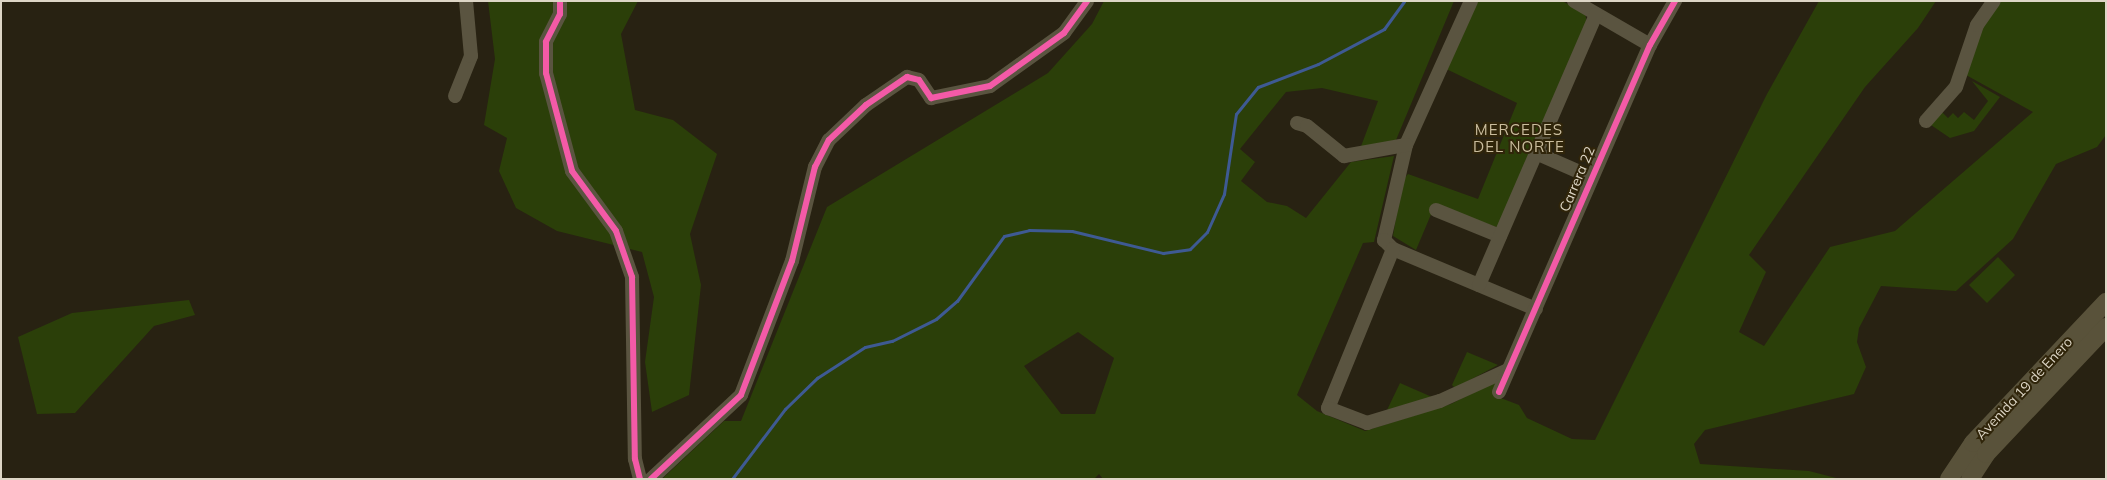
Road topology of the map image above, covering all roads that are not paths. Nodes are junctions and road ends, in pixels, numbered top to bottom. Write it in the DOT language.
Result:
graph roads {
  1 [pos="466,1"];
  2 [pos="560,1"];
  3 [pos="1087,1"];
  4 [pos="1471,1"];
  5 [pos="1574,1"];
  6 [pos="1675,1"];
  7 [pos="1994,1"];
  8 [pos="1596,14"];
  9 [pos="1650,44"];
  10 [pos="455,96"];
  11 [pos="1926,121"];
  12 [pos="1297,123"];
  13 [pos="1406,145"];
  14 [pos="1536,153"];
  15 [pos="1591,177"];
  16 [pos="1436,210"];
  17 [pos="1500,236"];
  18 [pos="1393,249"];
  19 [pos="1479,285"];
  20 [pos="2106,302"];
  21 [pos="1536,309"];
  22 [pos="2106,327"];
  23 [pos="1508,370"];
  24 [pos="1499,392"];
  25 [pos="640,479"];
  26 [pos="651,479"];
  27 [pos="1949,479"];
  28 [pos="1970,479"];
  1 -- 10 [label="street"];
  2 -- 25 [label="street"];
  3 -- 26 [label="street"];
  4 -- 13 [label="street"];
  5 -- 8 [label="street"];
  6 -- 9 [label="street, Carrera 22"];
  7 -- 11 [label="street"];
  8 -- 9 [label="street"];
  8 -- 14 [label="street"];
  9 -- 15 [label="street, Carrera 22"];
  12 -- 13 [label="street"];
  13 -- 18 [label="street"];
  14 -- 15 [label="street"];
  14 -- 17 [label="street"];
  15 -- 21 [label="street, Carrera 22"];
  16 -- 17 [label="street"];
  17 -- 19 [label="street"];
  18 -- 19 [label="street"];
  18 -- 23 [label="street"];
  19 -- 21 [label="street"];
  20 -- 27 [label="main road, Avenida 19 de Enero"];
  21 -- 23 [label="street, Carrera 22"];
  22 -- 28 [label="main road, Avenida 19 de Enero"];
  23 -- 24 [label="street, Carrera 22"];
}
